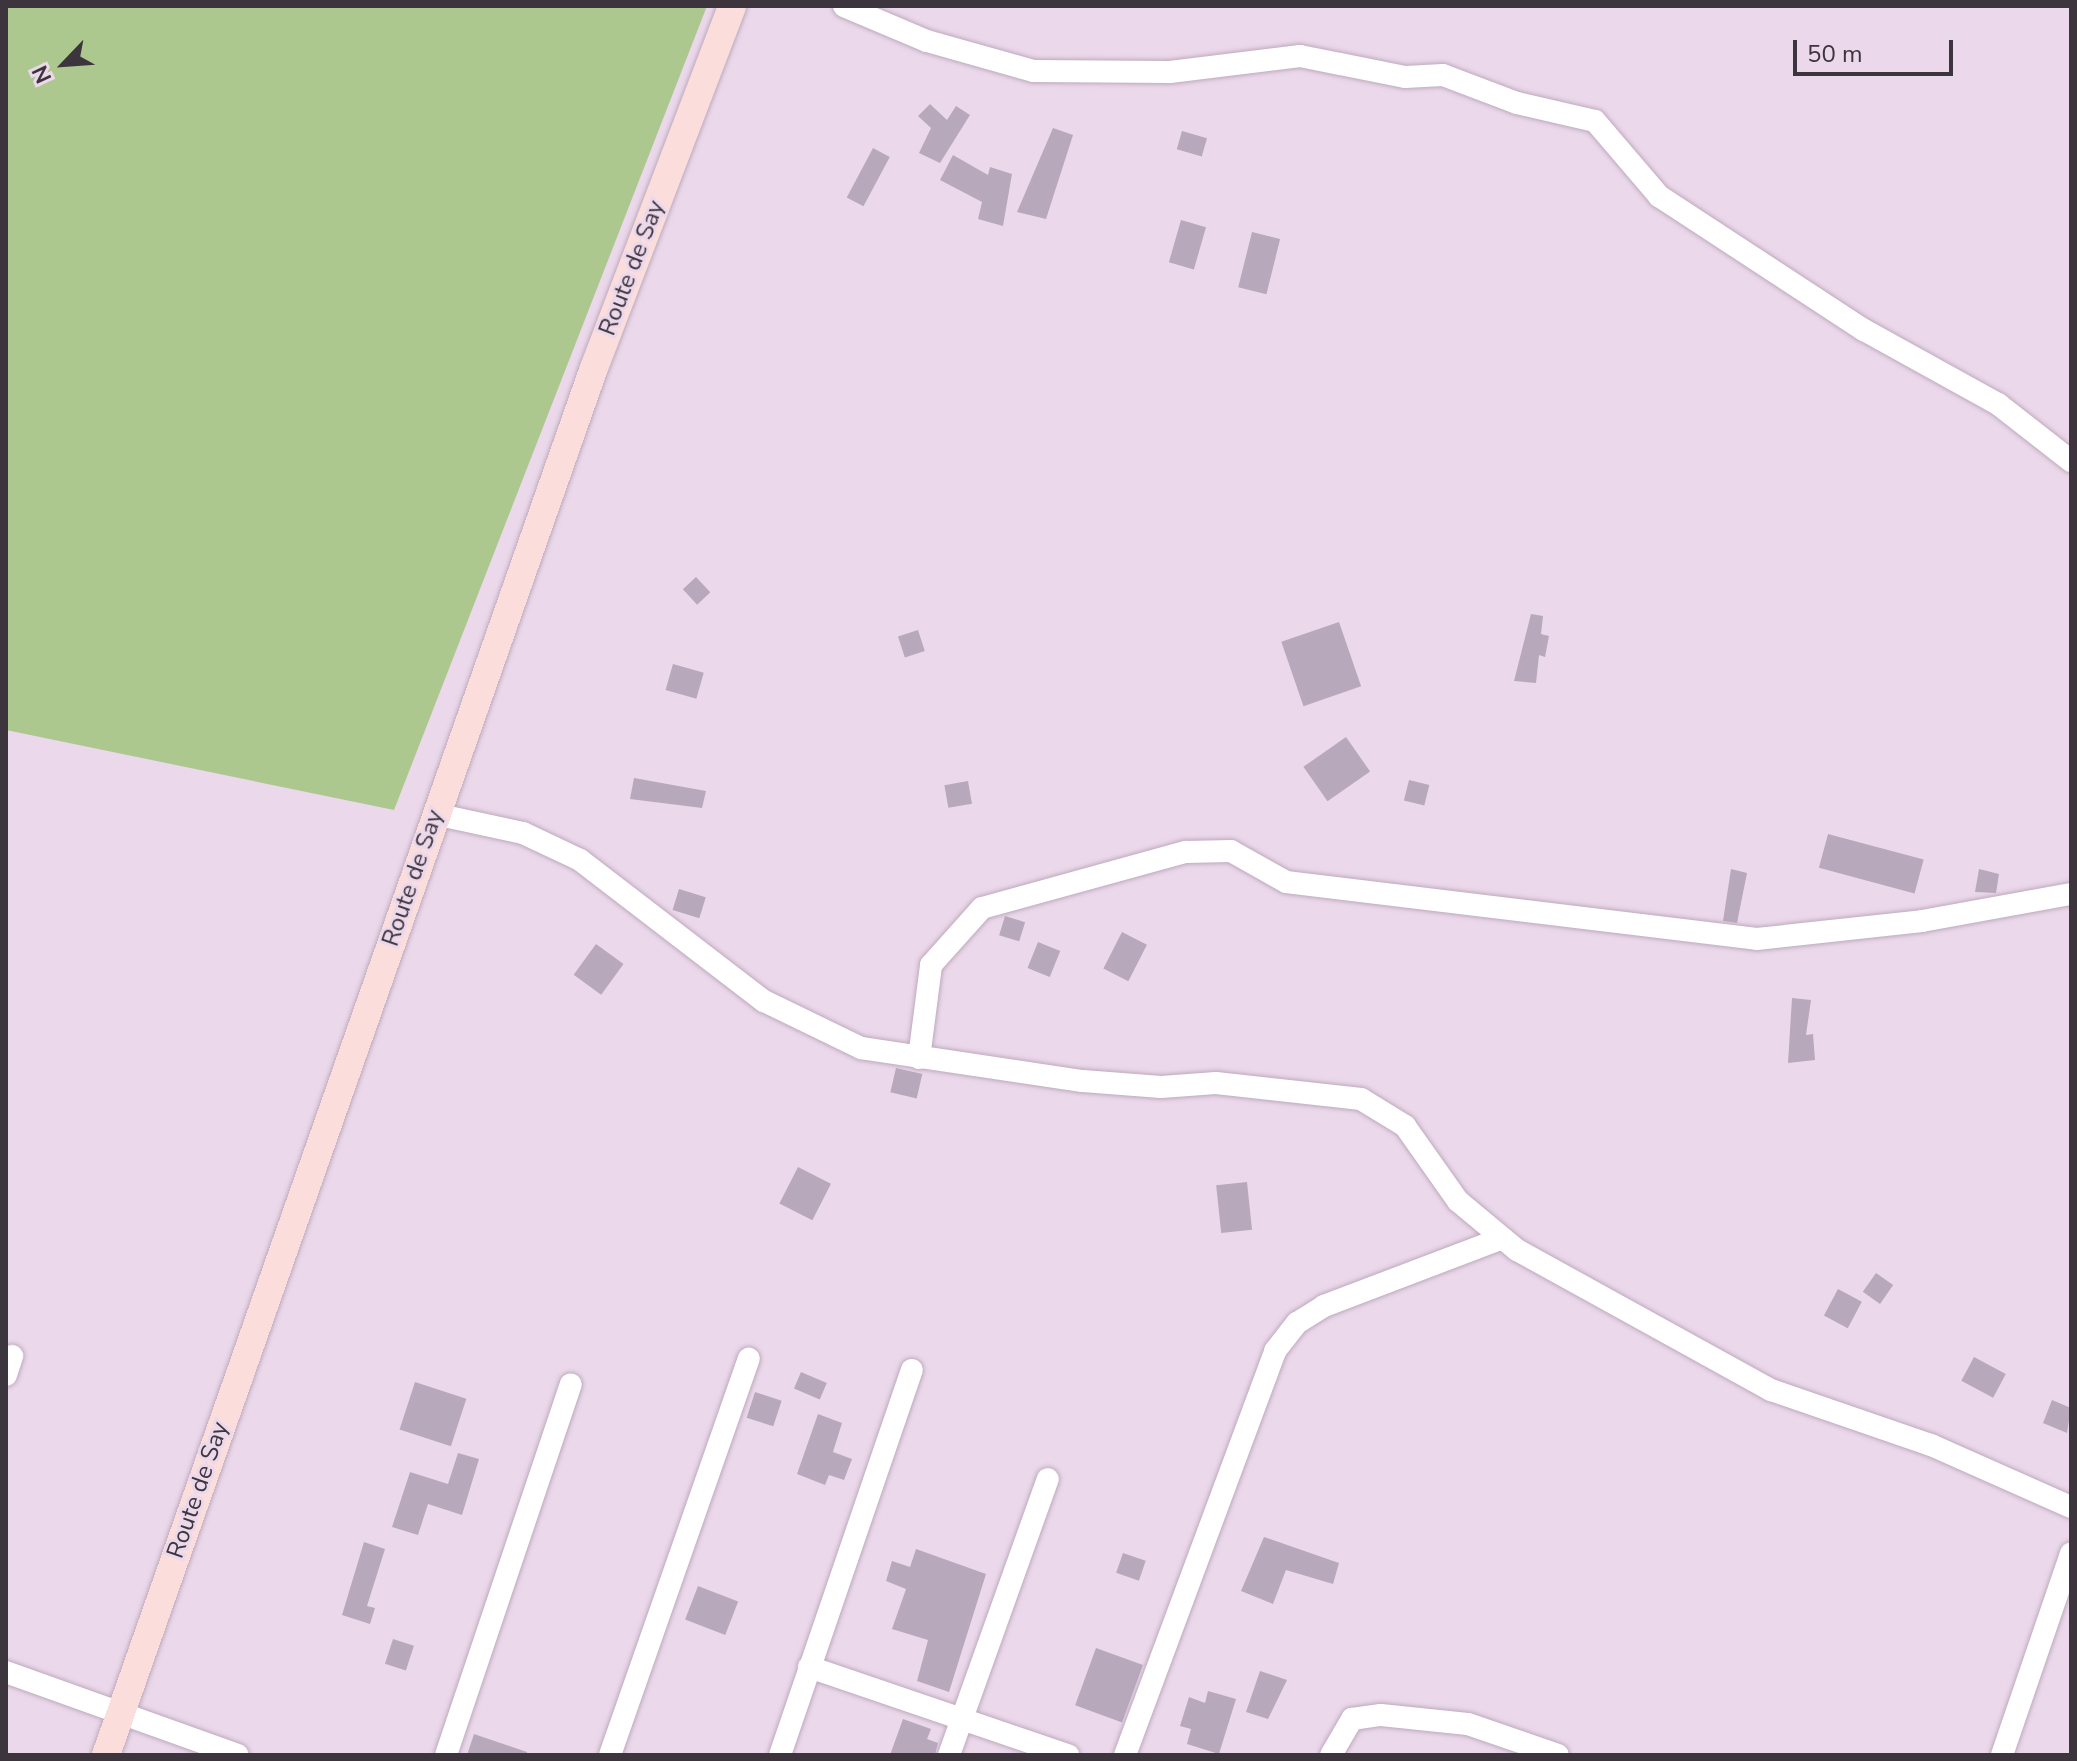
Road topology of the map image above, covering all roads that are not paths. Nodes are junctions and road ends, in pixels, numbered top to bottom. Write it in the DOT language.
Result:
graph roads {
  1 [pos="732,6"];
  2 [pos="844,6"];
  3 [pos="2071,461"];
  4 [pos="435,814"];
  5 [pos="2071,894"];
  6 [pos="919,1058"];
  7 [pos="1500,1239"];
  8 [pos="749,1359"];
  9 [pos="912,1370"];
  10 [pos="571,1384"];
  11 [pos="1048,1479"];
  12 [pos="2071,1507"];
  13 [pos="2071,1553"];
  14 [pos="809,1667"];
  15 [pos="6,1672"];
  16 [pos="121,1714"];
  17 [pos="963,1718"];
  18 [pos="106,1755"];
  19 [pos="238,1755"];
  20 [pos="446,1755"];
  21 [pos="610,1755"];
  22 [pos="780,1755"];
  23 [pos="949,1755"];
  24 [pos="1068,1755"];
  25 [pos="1125,1755"];
  26 [pos="1331,1755"];
  27 [pos="1558,1755"];
  28 [pos="2002,1755"];
  1 -- 4 [label="main road, Route de Say"];
  2 -- 3 [label="street"];
  4 -- 6 [label="street"];
  4 -- 16 [label="main road, Route de Say"];
  5 -- 6 [label="street"];
  6 -- 7 [label="street"];
  7 -- 12 [label="street"];
  7 -- 25 [label="street"];
  8 -- 21 [label="street"];
  9 -- 14 [label="street"];
  10 -- 20 [label="street"];
  11 -- 17 [label="street"];
  13 -- 28 [label="street"];
  14 -- 17 [label="street"];
  14 -- 22 [label="street"];
  15 -- 16 [label="street"];
  16 -- 18 [label="main road, Route de Say"];
  16 -- 19 [label="street"];
  17 -- 23 [label="street"];
  17 -- 24 [label="street"];
  26 -- 27 [label="street"];
}
